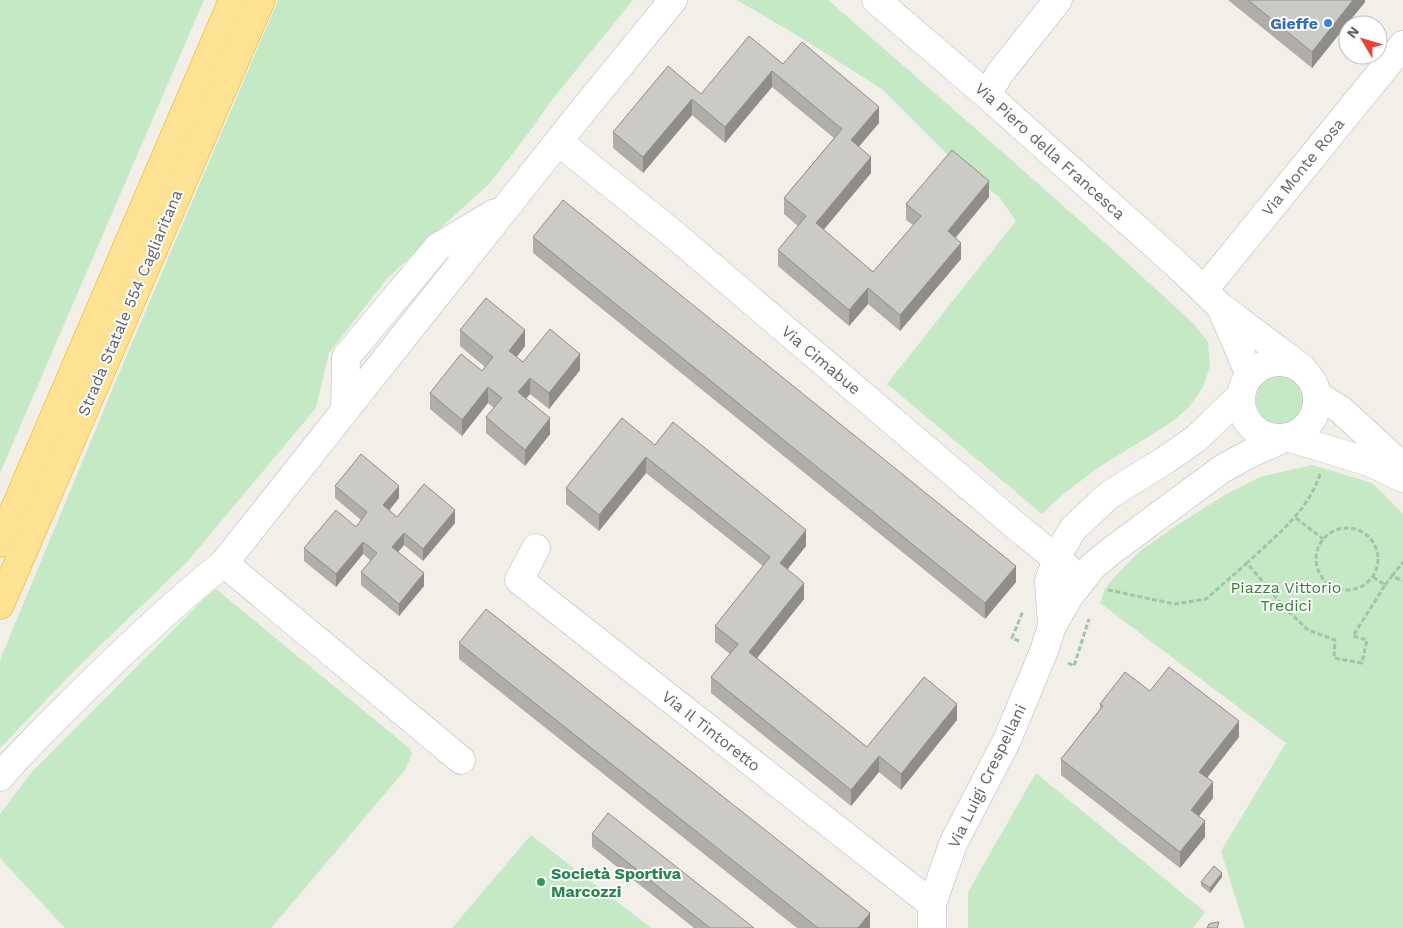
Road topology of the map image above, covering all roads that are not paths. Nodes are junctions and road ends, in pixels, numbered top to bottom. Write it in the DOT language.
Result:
graph roads {
  1 [pos="233,0"];
  2 [pos="261,0"];
  3 [pos="672,0"];
  4 [pos="876,0"];
  5 [pos="1058,0"];
  6 [pos="1403,45"];
  7 [pos="987,94"];
  8 [pos="559,142"];
  9 [pos="1212,298"];
  10 [pos="1302,368"];
  11 [pos="1246,385"];
  12 [pos="1317,395"];
  13 [pos="1286,437"];
  14 [pos="1403,467"];
  15 [pos="1403,478"];
  16 [pos="0,543"];
  17 [pos="536,548"];
  18 [pos="1056,560"];
  19 [pos="224,563"];
  20 [pos="1082,580"];
  21 [pos="0,605"];
  22 [pos="1052,626"];
  23 [pos="461,760"];
  24 [pos="0,777"];
  25 [pos="932,916"];
  1 -- 16 [label="highway, Strada Statale 554 Cagliaritana"];
  2 -- 21 [label="highway, Strada Statale 554 Cagliaritana"];
  3 -- 8 [label="street"];
  4 -- 7 [label="street, Via Piero della Francesca"];
  5 -- 7 [label="street"];
  6 -- 9 [label="street, Via Monte Rosa"];
  7 -- 9 [label="street, Via Piero della Francesca"];
  8 -- 18 [label="street, Via Cimabue"];
  8 -- 19 [label="street"];
  9 -- 10 [label="street, Via Piero della Francesca"];
  9 -- 11 [label="street, Via Piero della Francesca"];
  10 -- 11 [label="street"];
  10 -- 12 [label="street, Via Piero della Francesca"];
  11 -- 13 [label="street, Via Piero della Francesca"];
  11 -- 18 [label="street, Via Luigi Crespellani"];
  12 -- 13 [label="street"];
  12 -- 14 [label="street"];
  13 -- 15 [label="street, Via Piero della Francesca"];
  13 -- 20 [label="street, Via Luigi Crespellani"];
  17 -- 25 [label="street, Via Il Tintoretto"];
  18 -- 20 [label="street, Via Cimabue"];
  18 -- 22 [label="street, Via Luigi Crespellani"];
  19 -- 23 [label="street"];
  19 -- 24 [label="street"];
  20 -- 22 [label="street, Via Luigi Crespellani"];
  22 -- 25 [label="street, Via Luigi Crespellani"];
}
